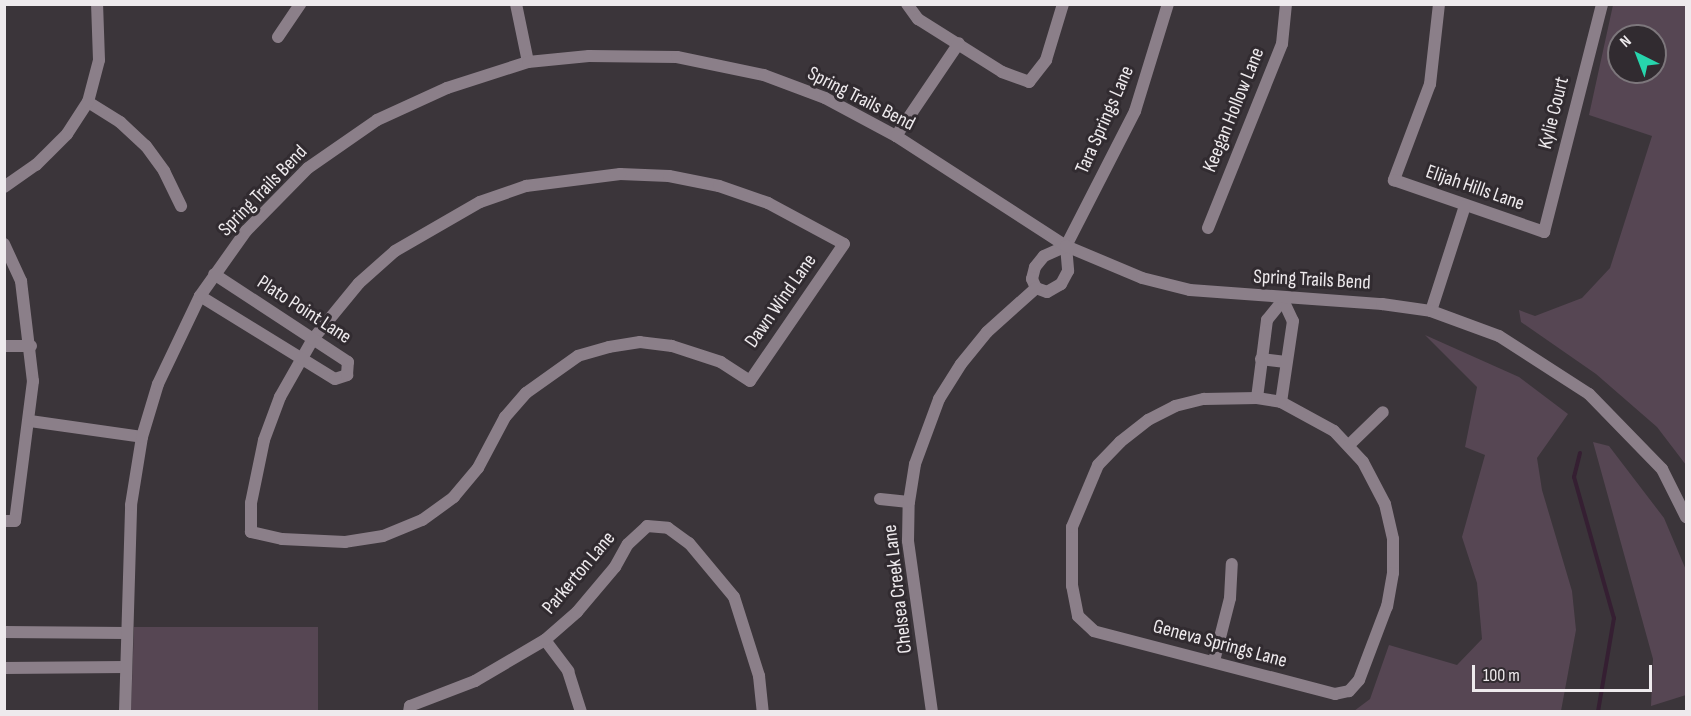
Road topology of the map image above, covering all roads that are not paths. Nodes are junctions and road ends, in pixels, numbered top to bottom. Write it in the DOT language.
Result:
graph roads {
  1 [pos="97,4"];
  2 [pos="300,4"];
  3 [pos="516,4"];
  4 [pos="907,4"];
  5 [pos="1063,4"];
  6 [pos="1168,4"];
  7 [pos="1286,4"];
  8 [pos="1438,4"];
  9 [pos="1602,4"];
  10 [pos="278,37"];
  11 [pos="959,43"];
  12 [pos="528,63"];
  13 [pos="88,102"];
  14 [pos="896,136"];
  15 [pos="4,187"];
  16 [pos="181,206"];
  17 [pos="1465,206"];
  18 [pos="1208,228"];
  19 [pos="1544,232"];
  20 [pos="4,244"];
  21 [pos="1066,246"];
  22 [pos="214,274"];
  23 [pos="1036,288"];
  24 [pos="200,296"];
  25 [pos="1283,300"];
  26 [pos="1431,311"];
  27 [pos="313,339"];
  28 [pos="4,346"];
  29 [pos="31,346"];
  30 [pos="1262,359"];
  31 [pos="300,360"];
  32 [pos="1286,362"];
  33 [pos="1257,398"];
  34 [pos="1281,402"];
  35 [pos="1383,412"];
  36 [pos="30,421"];
  37 [pos="142,437"];
  38 [pos="1349,445"];
  39 [pos="880,499"];
  40 [pos="909,502"];
  41 [pos="1686,517"];
  42 [pos="10,521"];
  43 [pos="1232,564"];
  44 [pos="4,632"];
  45 [pos="126,633"];
  46 [pos="545,640"];
  47 [pos="1214,661"];
  48 [pos="125,667"];
  49 [pos="4,668"];
  50 [pos="409,709"];
  51 [pos="125,711"];
  52 [pos="581,711"];
  53 [pos="763,711"];
  54 [pos="932,711"];
  1 -- 13 [label="street"];
  2 -- 10 [label="street"];
  3 -- 12 [label="street"];
  4 -- 11 [label="street"];
  5 -- 11 [label="street"];
  6 -- 21 [label="street, Tara Springs Lane"];
  7 -- 18 [label="street, Keegan Hollow Lane"];
  8 -- 17 [label="street, Elijah Hills Lane"];
  9 -- 19 [label="street, Kylie Court"];
  11 -- 14 [label="street"];
  12 -- 14 [label="street, Spring Trails Bend"];
  12 -- 22 [label="street, Spring Trails Bend"];
  13 -- 15 [label="street"];
  13 -- 16 [label="street"];
  14 -- 21 [label="street, Spring Trails Bend"];
  17 -- 19 [label="street, Elijah Hills Lane"];
  17 -- 26 [label="street"];
  20 -- 29 [label="street"];
  21 -- 23 [label="street"];
  21 -- 23 [label="street, Chelsea Creek Lane"];
  21 -- 25 [label="street, Spring Trails Bend"];
  22 -- 24 [label="street, Spring Trails Bend"];
  22 -- 27 [label="street, Plato Point Lane"];
  23 -- 40 [label="street, Chelsea Creek Lane"];
  24 -- 31 [label="street"];
  24 -- 37 [label="street, Spring Trails Bend"];
  25 -- 26 [label="street, Spring Trails Bend"];
  25 -- 30 [label="street"];
  25 -- 32 [label="street"];
  26 -- 41 [label="street, Spring Trails Bend"];
  27 -- 31 [label="street"];
  27 -- 31 [label="street, Plato Point Lane"];
  27 -- 31 [label="street, Dawn Wind Lane"];
  28 -- 29 [label="street"];
  29 -- 36 [label="street"];
  30 -- 32 [label="street"];
  30 -- 33 [label="street"];
  32 -- 34 [label="street"];
  33 -- 34 [label="street"];
  33 -- 47 [label="street, Geneva Springs Lane"];
  34 -- 38 [label="street"];
  35 -- 38 [label="street"];
  36 -- 37 [label="street"];
  36 -- 42 [label="street"];
  37 -- 45 [label="street, Spring Trails Bend"];
  38 -- 47 [label="street, Geneva Springs Lane"];
  39 -- 40 [label="street"];
  40 -- 54 [label="street, Chelsea Creek Lane"];
  43 -- 47 [label="street"];
  44 -- 45 [label="street"];
  45 -- 48 [label="street, Spring Trails Bend"];
  46 -- 50 [label="street, Parkerton Lane"];
  46 -- 52 [label="street"];
  46 -- 53 [label="street, Parkerton Lane"];
  48 -- 49 [label="street"];
  48 -- 51 [label="street, Spring Trails Bend"];
}
